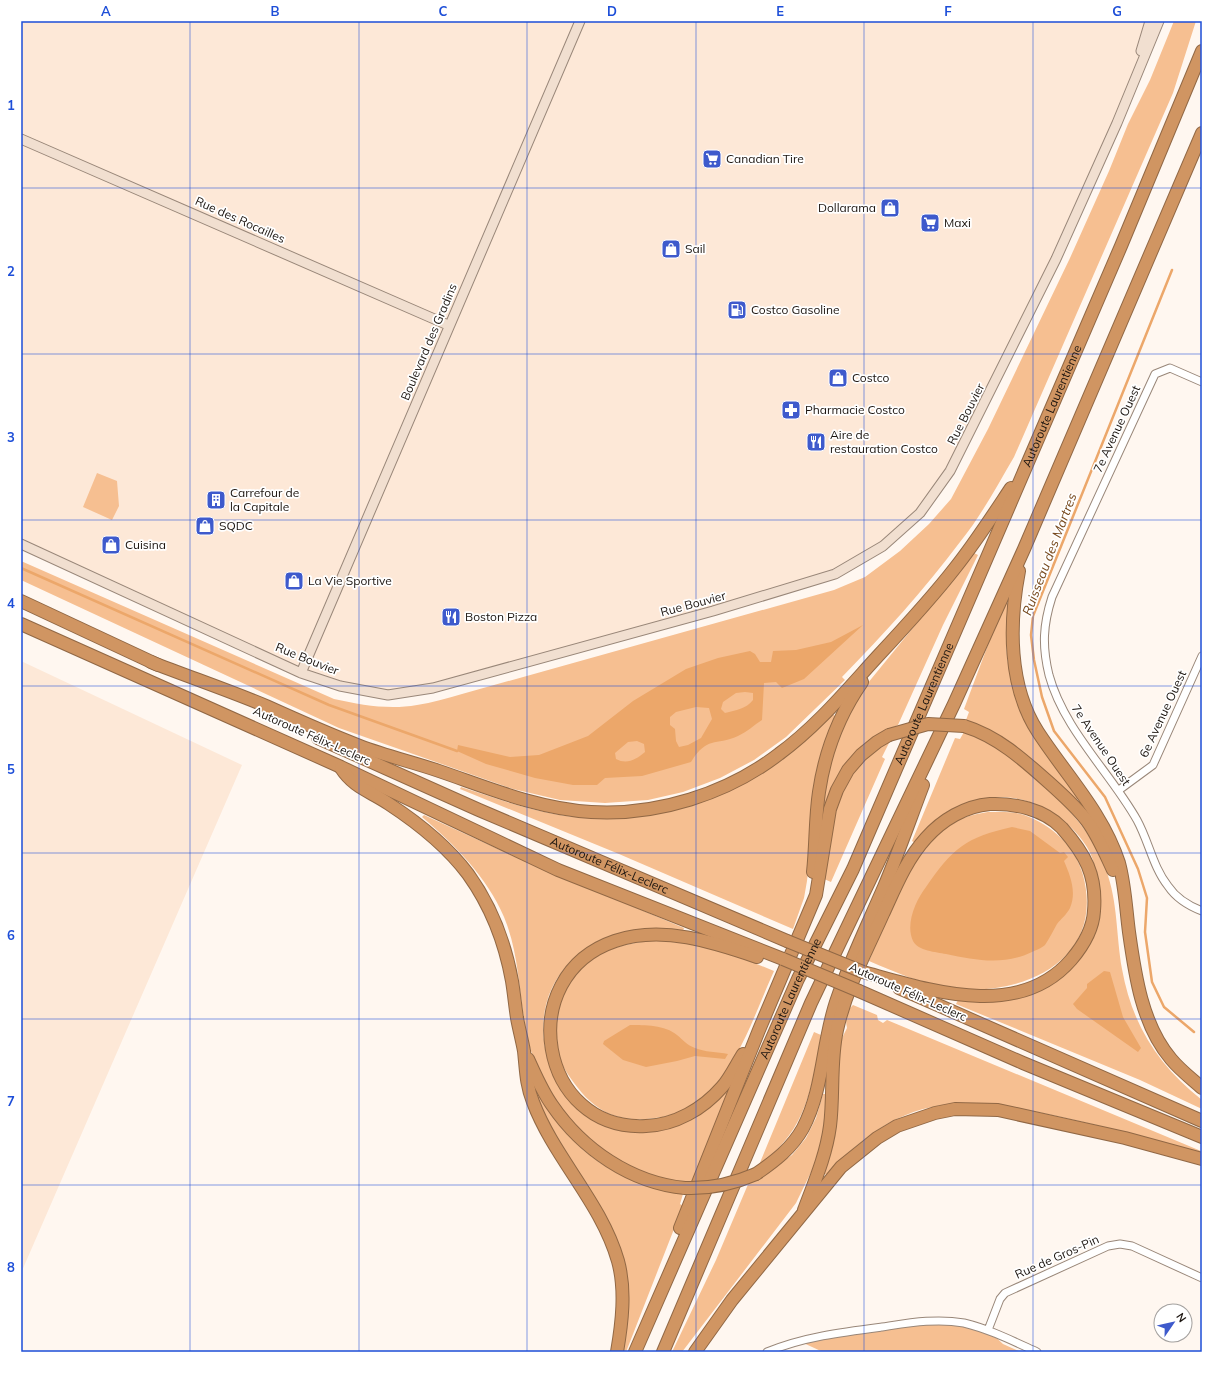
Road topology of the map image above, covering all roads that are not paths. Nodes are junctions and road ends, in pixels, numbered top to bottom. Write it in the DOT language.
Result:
graph roads {
  1 [pos="580,21"];
  2 [pos="1150,21"];
  3 [pos="1159,21"];
  4 [pos="1202,51"];
  5 [pos="1127,96"];
  6 [pos="1202,133"];
  7 [pos="21,138"];
  8 [pos="448,326"];
  9 [pos="1202,382"];
  10 [pos="1027,464"];
  11 [pos="21,544"];
  12 [pos="1024,549"];
  13 [pos="21,601"];
  14 [pos="22,625"];
  15 [pos="883,651"];
  16 [pos="1202,656"];
  17 [pos="151,662"];
  18 [pos="301,673"];
  19 [pos="954,704"];
  20 [pos="340,767"];
  21 [pos="1119,790"];
  22 [pos="1125,894"];
  23 [pos="1202,911"];
  24 [pos="807,919"];
  25 [pos="783,960"];
  26 [pos="863,972"];
  27 [pos="759,1030"];
  28 [pos="524,1050"];
  29 [pos="1202,1088"];
  30 [pos="1202,1121"];
  31 [pos="1202,1137"];
  32 [pos="1202,1159"];
  33 [pos="804,1210"];
  34 [pos="1202,1278"];
  35 [pos="988,1330"];
  36 [pos="642,1333"];
  37 [pos="617,1352"];
  38 [pos="635,1352"];
  39 [pos="663,1352"];
  40 [pos="695,1352"];
  41 [pos="767,1352"];
  42 [pos="1037,1352"];
  1 -- 8 [label="street, Boulevard des Gradins"];
  2 -- 5 [label="street, Rue Bouvier"];
  3 -- 5 [label="street, Rue Bouvier"];
  4 -- 10 [label="highway, Autoroute Laurentienne"];
  5 -- 18 [label="street, Rue Bouvier"];
  6 -- 12 [label="highway, Autoroute Laurentienne"];
  7 -- 8 [label="street, Rue des Rocailles"];
  8 -- 18 [label="street, Boulevard des Gradins"];
  9 -- 21 [label="street, 7e Avenue Ouest"];
  10 -- 15 [label="highway"];
  10 -- 36 [label="highway, Autoroute Laurentienne"];
  11 -- 18 [label="street, Rue Bouvier"];
  12 -- 19 [label="highway, Autoroute Laurentienne"];
  12 -- 22 [label="highway"];
  13 -- 17 [label="highway, Autoroute Félix-Leclerc"];
  14 -- 20 [label="highway, Autoroute Félix-Leclerc"];
  15 -- 17 [label="highway"];
  15 -- 24 [label="highway"];
  16 -- 21 [label="street, 6e Avenue Ouest"];
  17 -- 26 [label="highway, Autoroute Félix-Leclerc, bridge"];
  19 -- 28 [label="highway, bridge"];
  19 -- 39 [label="highway, Autoroute Laurentienne"];
  20 -- 25 [label="highway, Autoroute Félix-Leclerc"];
  20 -- 28 [label="highway"];
  21 -- 23 [label="street, 7e Avenue Ouest"];
  22 -- 24 [label="highway, bridge"];
  22 -- 29 [label="highway"];
  24 -- 27 [label="highway"];
  25 -- 27 [label="highway"];
  25 -- 31 [label="highway, Autoroute Félix-Leclerc, bridge"];
  26 -- 30 [label="highway, Autoroute Félix-Leclerc"];
  26 -- 33 [label="highway"];
  27 -- 36 [label="highway"];
  28 -- 37 [label="highway"];
  32 -- 33 [label="highway"];
  33 -- 40 [label="highway"];
  34 -- 35 [label="street, Rue de Gros-Pin"];
  35 -- 41 [label="street"];
  35 -- 42 [label="street"];
  36 -- 38 [label="highway, Autoroute Laurentienne"];
}
